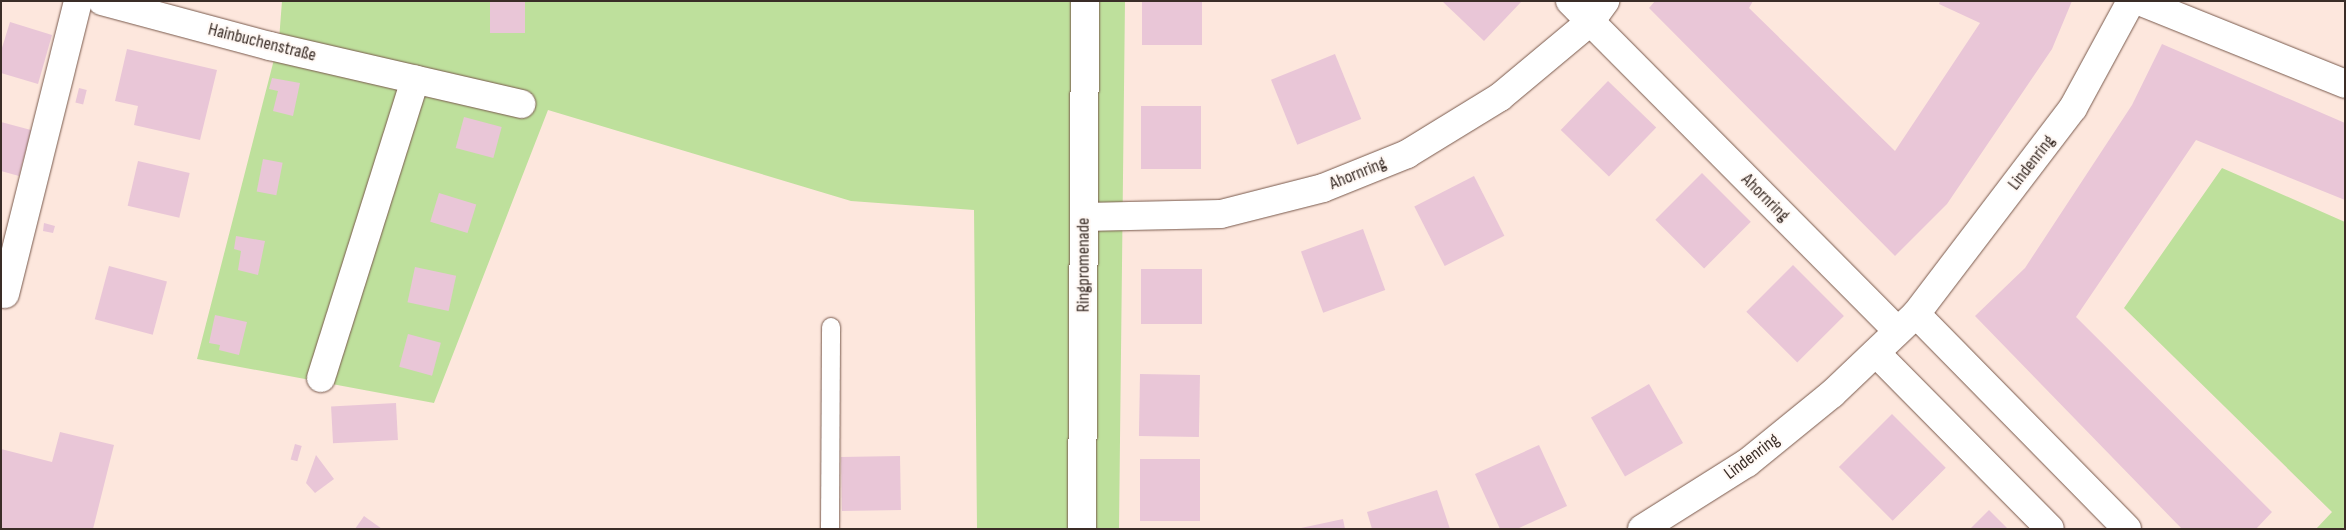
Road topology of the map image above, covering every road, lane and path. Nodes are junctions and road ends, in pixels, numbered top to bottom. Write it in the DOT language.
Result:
graph roads {
  1 [pos="78,1"];
  2 [pos="1085,1"];
  3 [pos="1570,1"];
  4 [pos="2131,1"];
  5 [pos="2140,1"];
  6 [pos="108,2"];
  7 [pos="1598,11"];
  8 [pos="415,79"];
  9 [pos="2345,84"];
  10 [pos="521,104"];
  11 [pos="1084,217"];
  12 [pos="5,294"];
  13 [pos="1907,322"];
  14 [pos="831,326"];
  15 [pos="1876,353"];
  16 [pos="321,378"];
  17 [pos="830,529"];
  18 [pos="1082,529"];
  19 [pos="1642,529"];
  20 [pos="2050,529"];
  21 [pos="2127,529"];
  1 -- 12 [label="street"];
  2 -- 11 [label="street, Ringpromenade"];
  3 -- 7 [label="street"];
  4 -- 13 [label="street, Lindenring"];
  5 -- 9 [label="street"];
  6 -- 8 [label="street, Hainbuchenstraße"];
  7 -- 11 [label="street, Ahornring"];
  7 -- 13 [label="street, Ahornring"];
  8 -- 10 [label="street, Hainbuchenstraße"];
  8 -- 16 [label="street"];
  11 -- 18 [label="street, Ringpromenade"];
  13 -- 15 [label="street, Lindenring"];
  13 -- 21 [label="street"];
  14 -- 17 [label="lane"];
  15 -- 19 [label="street, Lindenring"];
  15 -- 20 [label="street"];
}
